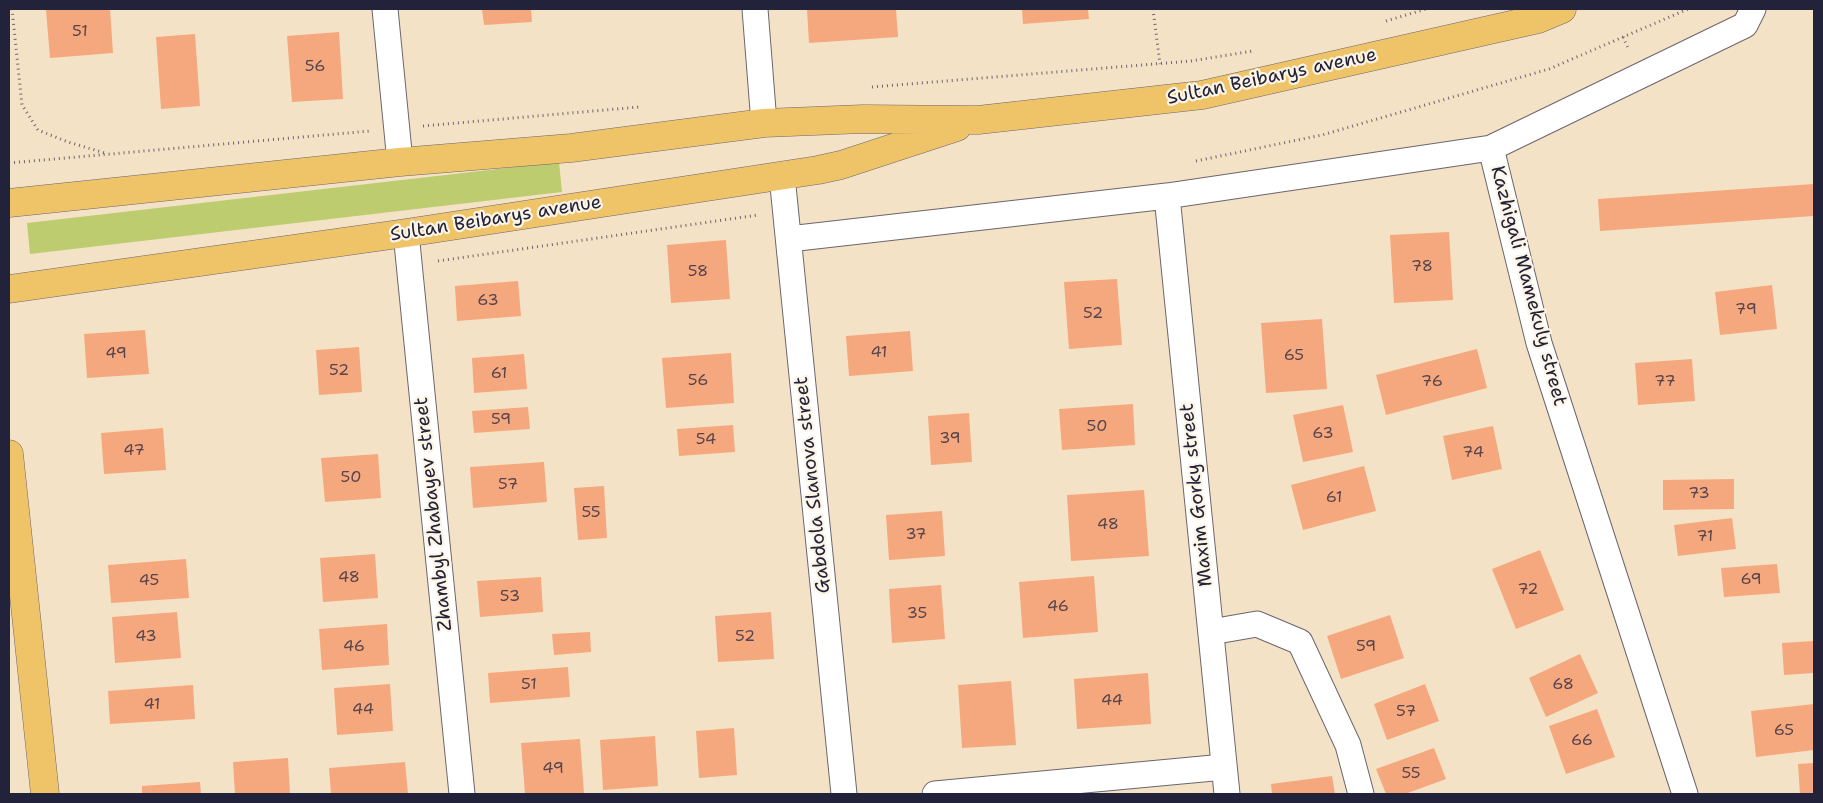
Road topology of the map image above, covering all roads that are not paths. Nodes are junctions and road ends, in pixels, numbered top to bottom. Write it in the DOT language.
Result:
graph roads {
  1 [pos="385,9"];
  2 [pos="755,9"];
  3 [pos="1562,9"];
  4 [pos="1753,9"];
  5 [pos="978,120"];
  6 [pos="764,123"];
  7 [pos="1491,148"];
  8 [pos="400,162"];
  9 [pos="782,176"];
  10 [pos="1167,196"];
  11 [pos="9,203"];
  12 [pos="406,233"];
  13 [pos="789,239"];
  14 [pos="9,289"];
  15 [pos="9,454"];
  16 [pos="1211,632"];
  17 [pos="1224,767"];
  18 [pos="45,794"];
  19 [pos="462,794"];
  20 [pos="844,794"];
  21 [pos="935,794"];
  22 [pos="1227,794"];
  23 [pos="1361,794"];
  24 [pos="1685,794"];
  1 -- 8 [label="street"];
  2 -- 6 [label="street"];
  3 -- 5 [label="main road, Sultan Beibarys avenue"];
  4 -- 7 [label="street, Kazhigali Mamekuly street"];
  5 -- 6 [label="main road, Sultan Beibarys avenue"];
  5 -- 9 [label="main road, Sultan Beibarys avenue"];
  6 -- 8 [label="main road, Sultan Beibarys avenue"];
  7 -- 10 [label="street"];
  7 -- 24 [label="street, Kazhigali Mamekuly street"];
  8 -- 11 [label="main road, Sultan Beibarys avenue"];
  9 -- 12 [label="main road, Sultan Beibarys avenue"];
  9 -- 13 [label="street, Gabdola Slanova street"];
  10 -- 13 [label="street"];
  10 -- 16 [label="street, Maxim Gorky street"];
  12 -- 14 [label="main road, Sultan Beibarys avenue"];
  12 -- 19 [label="street, Zhambyl Zhabayev street"];
  13 -- 20 [label="street, Gabdola Slanova street"];
  15 -- 18 [label="main road"];
  16 -- 17 [label="street, Maxim Gorky street"];
  16 -- 23 [label="street"];
  17 -- 21 [label="street"];
  17 -- 22 [label="street, Maxim Gorky street"];
}
